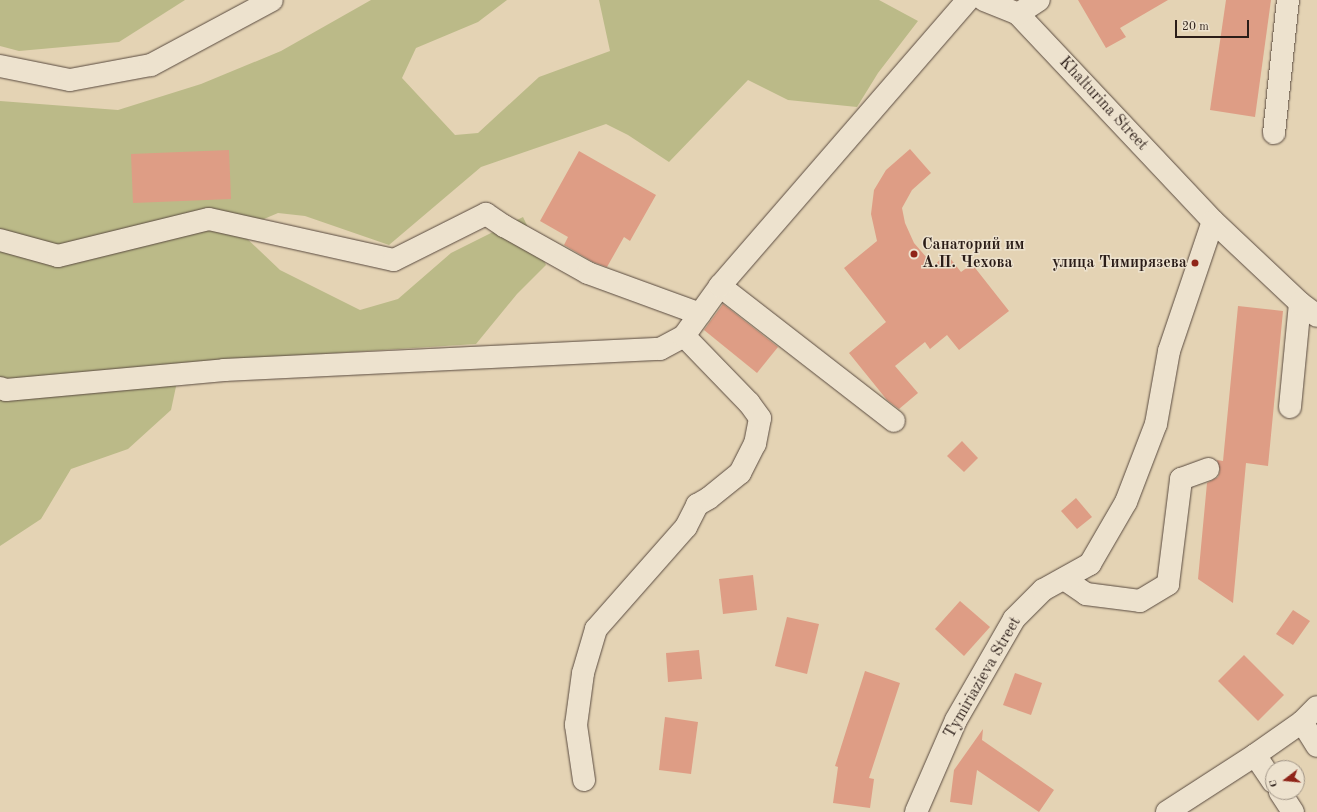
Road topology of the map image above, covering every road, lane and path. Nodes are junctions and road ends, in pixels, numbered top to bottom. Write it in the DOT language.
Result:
graph roads {
  1 [pos="272,0"];
  2 [pos="968,0"];
  3 [pos="984,0"];
  4 [pos="1039,0"];
  5 [pos="1288,0"];
  6 [pos="1018,14"];
  7 [pos="0,66"];
  8 [pos="1274,133"];
  9 [pos="1213,221"];
  10 [pos="0,240"];
  11 [pos="720,286"];
  12 [pos="1300,303"];
  13 [pos="700,314"];
  14 [pos="1317,316"];
  15 [pos="684,336"];
  16 [pos="0,388"];
  17 [pos="1290,408"];
  18 [pos="894,421"];
  19 [pos="1208,469"];
  20 [pos="1064,578"];
  21 [pos="1310,714"];
  22 [pos="1317,746"];
  23 [pos="1255,755"];
  24 [pos="1265,770"];
  25 [pos="584,780"];
  26 [pos="1285,800"];
  27 [pos="1181,810"];
  28 [pos="916,812"];
  29 [pos="1293,812"];
  1 -- 7 [label="street"];
  2 -- 11 [label="street"];
  3 -- 6 [label="street, Khalturina Street"];
  4 -- 6 [label="street"];
  5 -- 8 [label="street"];
  6 -- 9 [label="street, Khalturina Street"];
  9 -- 12 [label="street, Khalturina Street"];
  9 -- 20 [label="street, Tymiriazieva Street"];
  10 -- 13 [label="street"];
  11 -- 13 [label="street"];
  11 -- 18 [label="street"];
  12 -- 14 [label="street"];
  12 -- 17 [label="street"];
  13 -- 15 [label="street"];
  15 -- 16 [label="street"];
  15 -- 25 [label="street"];
  19 -- 20 [label="street"];
  20 -- 28 [label="street, Tymiriazieva Street"];
  21 -- 22 [label="street"];
  21 -- 23 [label="street"];
  23 -- 24 [label="street"];
  23 -- 27 [label="street"];
  26 -- 29 [label="street"];
}
